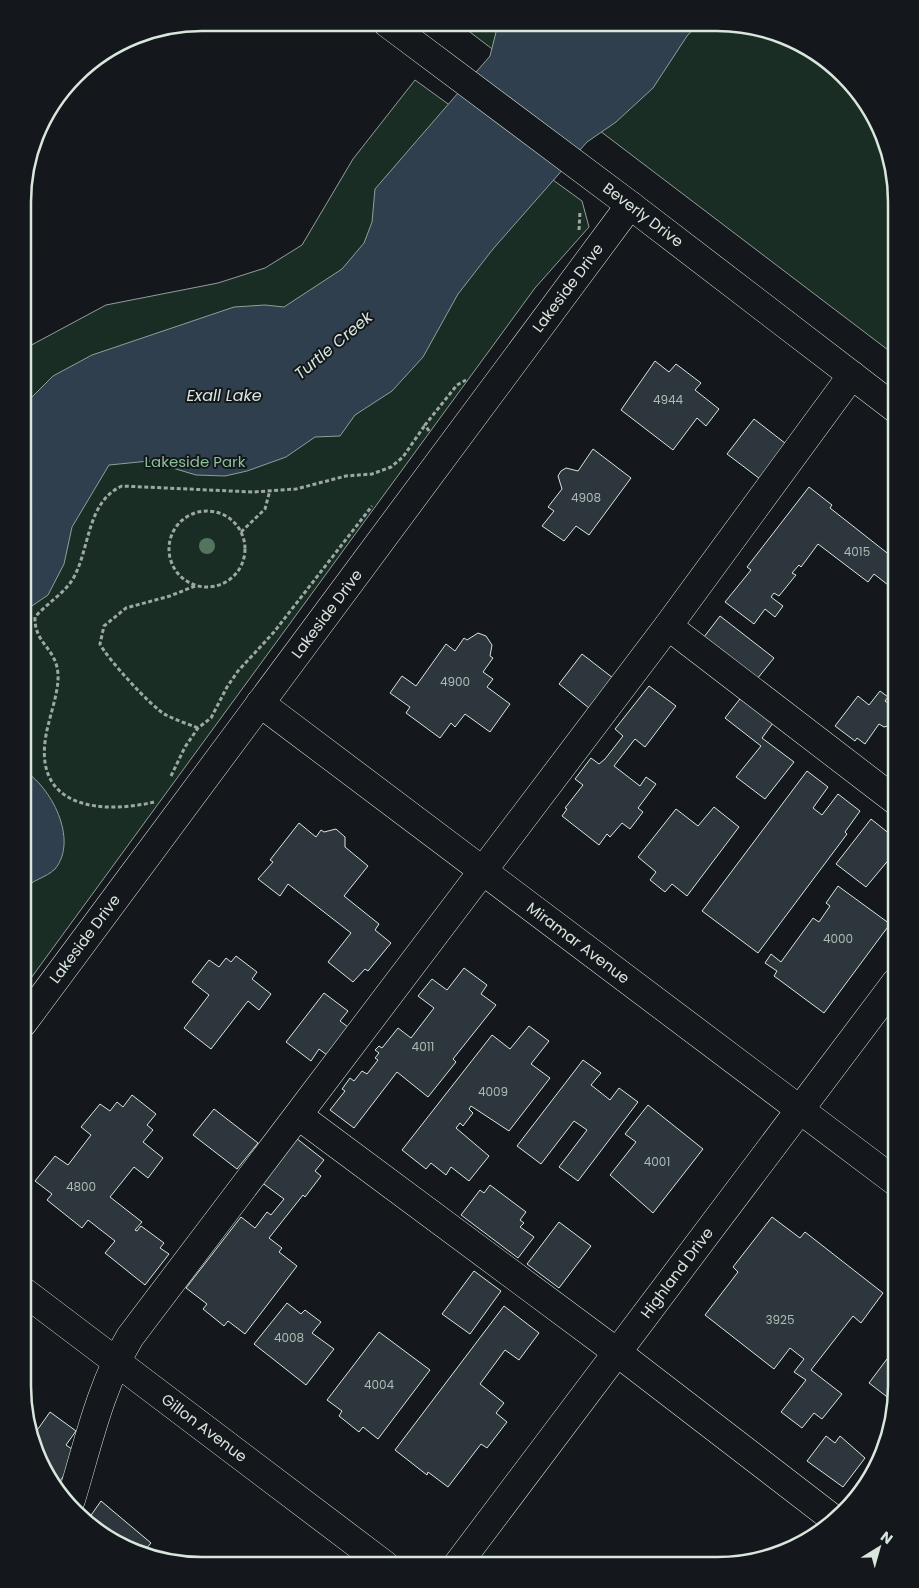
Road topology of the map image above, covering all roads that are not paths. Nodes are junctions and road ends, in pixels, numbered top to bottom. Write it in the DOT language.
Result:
graph roads {
  1 [pos="399,32"];
  2 [pos="630,204"];
  3 [pos="852,375"];
  4 [pos="888,403"];
  5 [pos="668,626"];
  6 [pos="260,703"];
  7 [pos="888,794"];
  8 [pos="483,872"];
  9 [pos="887,993"];
  10 [pos="31,1012"];
  11 [pos="800,1109"];
  12 [pos="299,1116"];
  13 [pos="887,1175"];
  14 [pos="31,1297"];
  15 [pos="618,1354"];
  16 [pos="115,1362"];
  17 [pos="72,1496"];
  18 [pos="828,1515"];
  19 [pos="374,1557"];
  20 [pos="463,1557"];
  1 -- 2 [label="street, Beverly Drive"];
  2 -- 3 [label="street, Beverly Drive"];
  2 -- 6 [label="street, Lakeside Drive"];
  3 -- 4 [label="street, Beverly Drive"];
  3 -- 5 [label="street"];
  5 -- 7 [label="street"];
  5 -- 8 [label="street"];
  6 -- 8 [label="street, Miramar Avenue"];
  6 -- 10 [label="street, Lakeside Drive"];
  8 -- 11 [label="street, Miramar Avenue"];
  8 -- 12 [label="street"];
  9 -- 11 [label="street, Highland Drive"];
  11 -- 13 [label="street, Miramar Avenue"];
  11 -- 15 [label="street, Highland Drive"];
  12 -- 15 [label="street"];
  12 -- 16 [label="street"];
  14 -- 16 [label="street, Gillon Avenue"];
  15 -- 18 [label="street"];
  15 -- 20 [label="street, Highland Drive"];
  16 -- 17 [label="street"];
  16 -- 19 [label="street, Gillon Avenue"];
}
